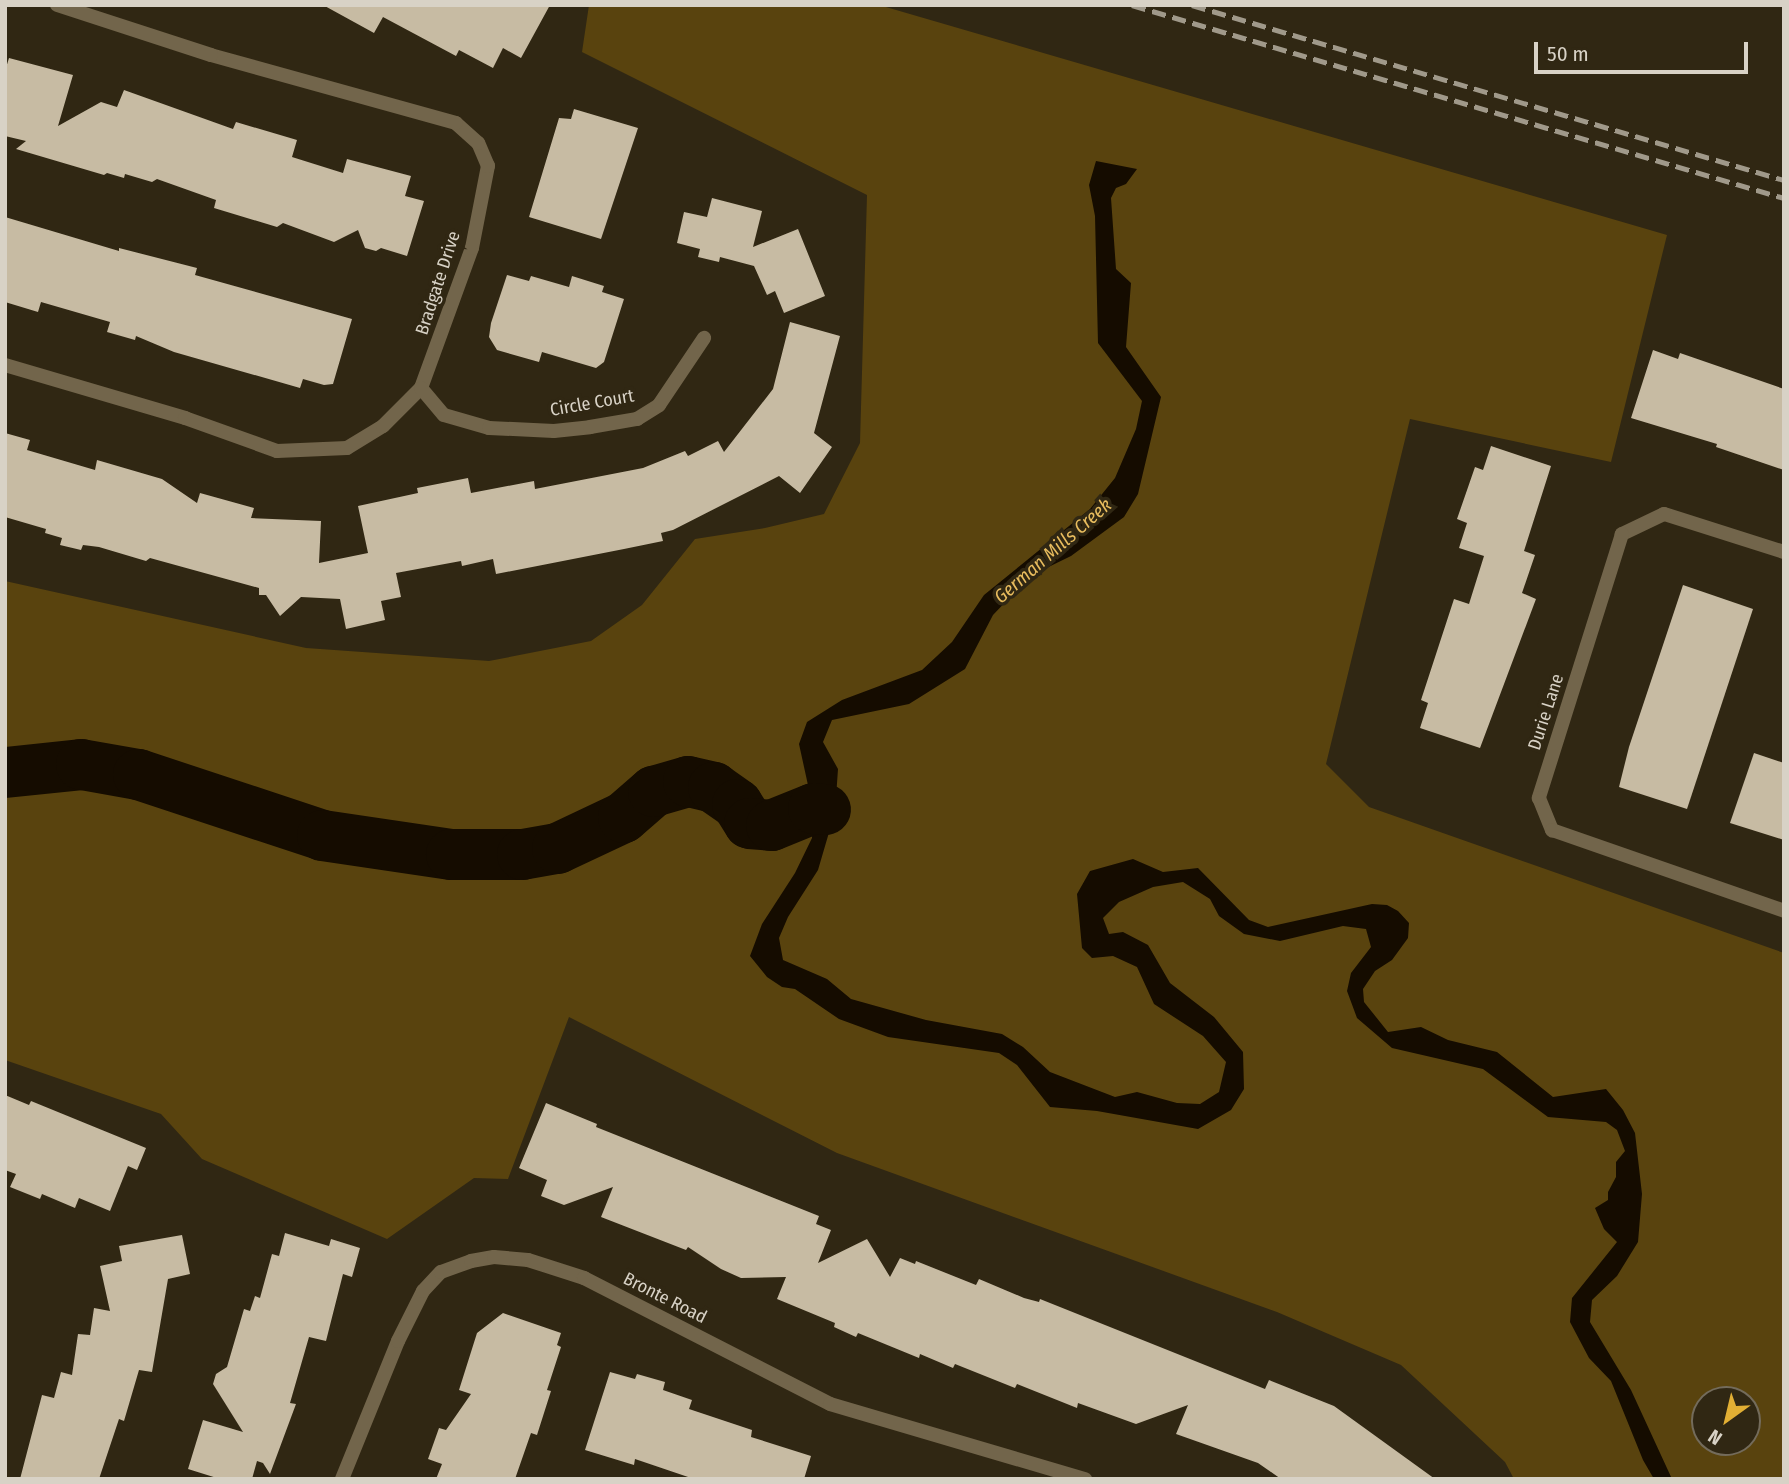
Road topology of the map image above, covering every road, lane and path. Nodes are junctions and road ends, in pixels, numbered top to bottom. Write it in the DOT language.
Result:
graph roads {
  1 [pos="57,5"];
  2 [pos="704,338"];
  3 [pos="5,365"];
  4 [pos="421,388"];
  5 [pos="1784,552"];
  6 [pos="1784,911"];
  7 [pos="342,1479"];
  8 [pos="1084,1479"];
  1 -- 4 [label="street, Bradgate Drive"];
  2 -- 4 [label="street, Circle Court"];
  3 -- 4 [label="street, Bradgate Drive"];
  5 -- 6 [label="street, Durie Lane"];
  7 -- 8 [label="street, Bronte Road"];
}
